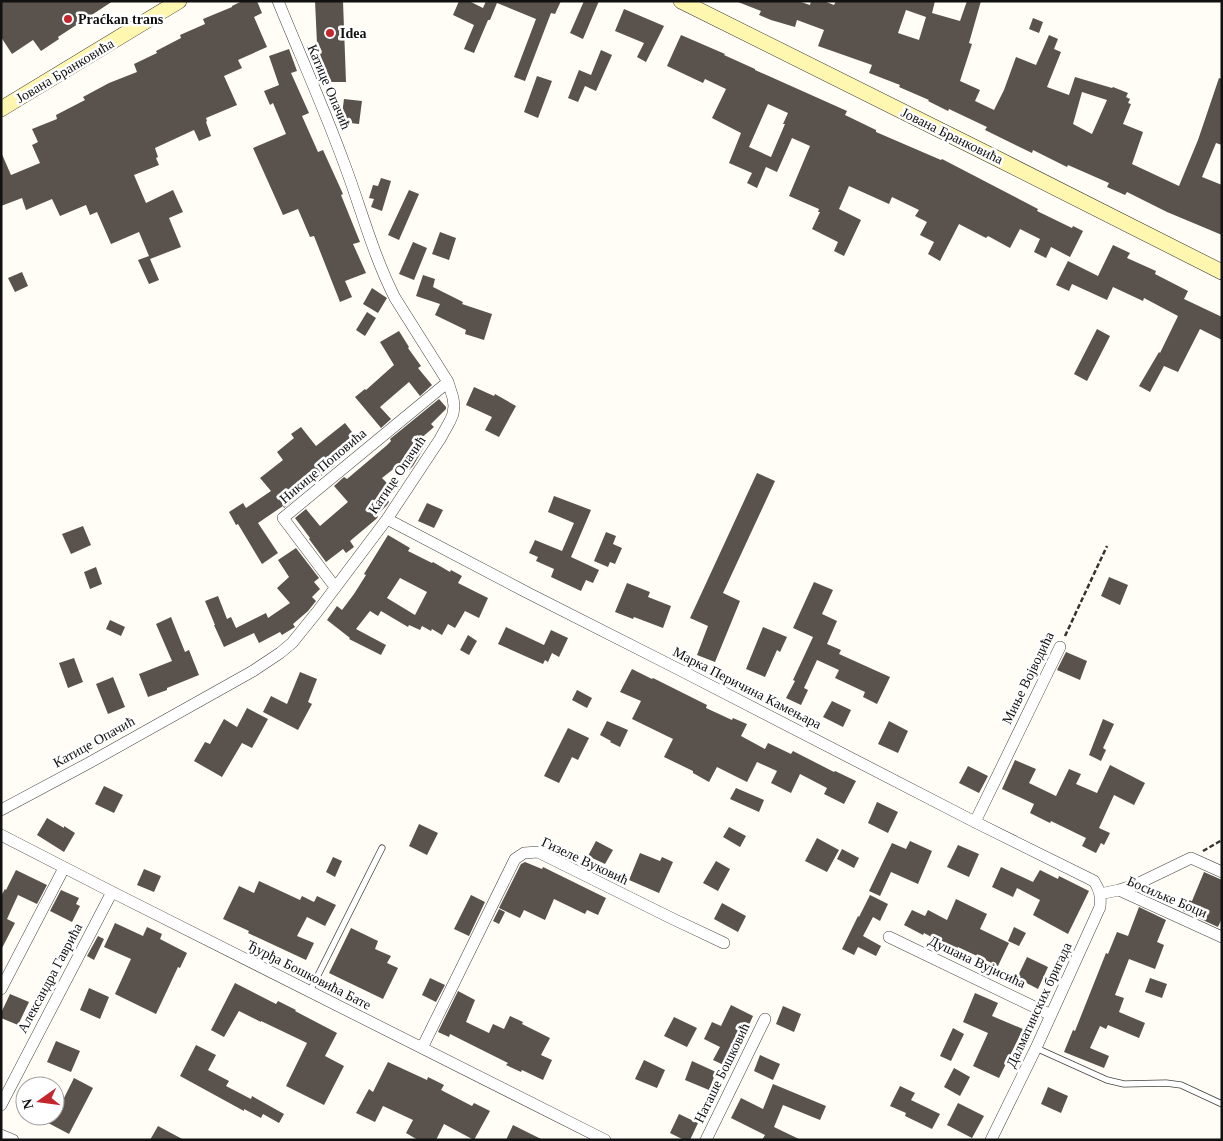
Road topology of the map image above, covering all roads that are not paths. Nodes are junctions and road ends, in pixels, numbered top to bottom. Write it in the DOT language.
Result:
graph roads {
  1 [pos="179,1"];
  2 [pos="278,1"];
  3 [pos="682,1"];
  4 [pos="1,109"];
  5 [pos="1222,272"];
  6 [pos="448,382"];
  7 [pos="386,519"];
  8 [pos="335,587"];
  9 [pos="1060,646"];
  10 [pos="1,810"];
  11 [pos="975,822"];
  12 [pos="1,835"];
  13 [pos="382,848"];
  14 [pos="64,868"];
  15 [pos="1222,872"];
  16 [pos="1119,890"];
  17 [pos="112,892"];
  18 [pos="1100,894"];
  19 [pos="1222,936"];
  20 [pos="889,938"];
  21 [pos="724,943"];
  22 [pos="1,989"];
  23 [pos="310,991"];
  24 [pos="1052,1015"];
  25 [pos="765,1018"];
  26 [pos="422,1048"];
  27 [pos="1036,1048"];
  28 [pos="1222,1104"];
  29 [pos="1,1105"];
  30 [pos="1,1135"];
  31 [pos="13,1140"];
  32 [pos="605,1140"];
  33 [pos="706,1140"];
  34 [pos="991,1140"];
  1 -- 4 [label="main road, Јована Бранковића"];
  2 -- 6 [label="street, Катице Опачић"];
  3 -- 5 [label="main road, Јована Бранковића"];
  6 -- 7 [label="street, Катице Опачић"];
  6 -- 8 [label="street, Никице Поповића"];
  7 -- 8 [label="street, Катице Опачић"];
  7 -- 11 [label="street, Марка Перичина Камењара"];
  8 -- 10 [label="street, Катице Опачић"];
  9 -- 11 [label="street, Миње Војводића"];
  11 -- 18 [label="street, Марка Перичина Камењара"];
  12 -- 14 [label="street, Ђурђа Бошковића Бате"];
  13 -- 23 [label="lane"];
  14 -- 17 [label="street, Ђурђа Бошковића Бате"];
  14 -- 22 [label="street"];
  15 -- 16 [label="street"];
  16 -- 18 [label="street, Босиљке Боци"];
  16 -- 19 [label="street, Босиљке Боци"];
  17 -- 23 [label="street, Ђурђа Бошковића Бате"];
  17 -- 29 [label="street, Александра Гаврића"];
  18 -- 24 [label="street, Далматинских бригада"];
  20 -- 24 [label="street, Душана Вујисића"];
  21 -- 26 [label="street, Гизеле Вуковић"];
  23 -- 26 [label="street, Ђурђа Бошковића Бате"];
  24 -- 27 [label="street, Далматинских бригада"];
  25 -- 33 [label="street, Наташе Бошковић"];
  26 -- 32 [label="street, Ђурђа Бошковића Бате"];
  27 -- 28 [label="lane"];
  27 -- 34 [label="street, Далматинских бригада"];
  30 -- 31 [label="street"];
}
